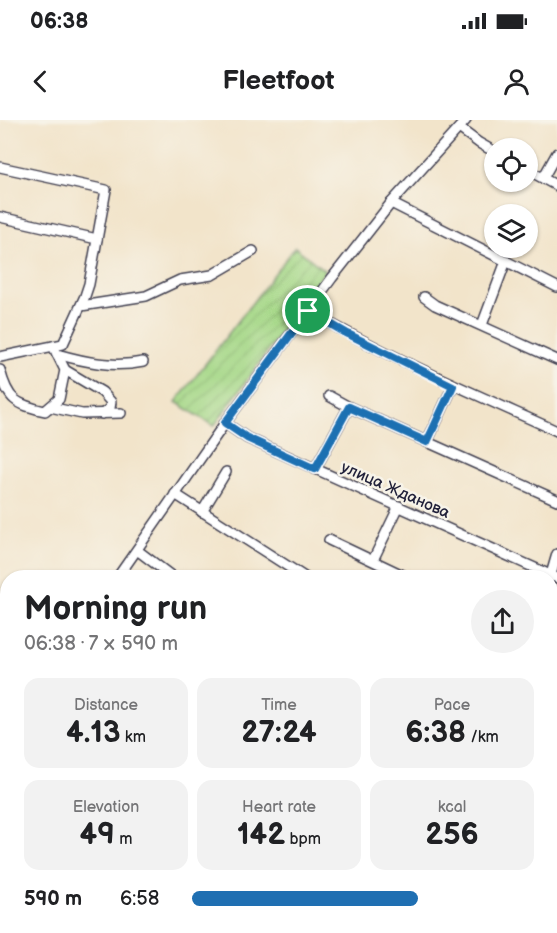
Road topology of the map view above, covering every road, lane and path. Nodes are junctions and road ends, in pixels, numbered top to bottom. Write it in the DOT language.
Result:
graph roads {
  1 [pos="466,120"];
  2 [pos="459,128"];
  3 [pos="484,146"];
  4 [pos="557,153"];
  5 [pos="0,167"];
  6 [pos="538,175"];
  7 [pos="543,178"];
  8 [pos="557,186"];
  9 [pos="391,203"];
  10 [pos="0,217"];
  11 [pos="97,239"];
  12 [pos="253,251"];
  13 [pos="506,261"];
  14 [pos="557,287"];
  15 [pos="424,297"];
  16 [pos="81,306"];
  17 [pos="308,311"];
  18 [pos="482,326"];
  19 [pos="55,350"];
  20 [pos="0,357"];
  21 [pos="557,360"];
  22 [pos="142,362"];
  23 [pos="0,370"];
  24 [pos="65,370"];
  25 [pos="453,386"];
  26 [pos="329,396"];
  27 [pos="50,407"];
  28 [pos="349,407"];
  29 [pos="121,413"];
  30 [pos="102,414"];
  31 [pos="225,423"];
  32 [pos="557,431"];
  33 [pos="427,442"];
  34 [pos="315,469"];
  35 [pos="226,472"];
  36 [pos="175,494"];
  37 [pos="557,500"];
  38 [pos="399,506"];
  39 [pos="202,512"];
  40 [pos="329,540"];
  41 [pos="136,550"];
  42 [pos="557,554"];
  43 [pos="373,560"];
  44 [pos="122,570"];
  45 [pos="163,570"];
  46 [pos="293,570"];
  47 [pos="393,570"];
  48 [pos="537,570"];
  49 [pos="554,570"];
  1 -- 2 [label="street"];
  2 -- 3 [label="street"];
  2 -- 9 [label="street"];
  4 -- 7 [label="street"];
  5 -- 11 [label="street"];
  6 -- 7 [label="street"];
  7 -- 8 [label="street"];
  9 -- 13 [label="street"];
  9 -- 17 [label="street"];
  10 -- 11 [label="street"];
  11 -- 16 [label="street"];
  12 -- 16 [label="street"];
  13 -- 14 [label="street"];
  13 -- 18 [label="street"];
  15 -- 18 [label="street"];
  16 -- 19 [label="street"];
  17 -- 25 [label="street"];
  17 -- 31 [label="street"];
  18 -- 21 [label="street"];
  19 -- 20 [label="street"];
  19 -- 22 [label="street"];
  19 -- 24 [label="street"];
  23 -- 27 [label="street"];
  24 -- 27 [label="street"];
  24 -- 30 [label="street"];
  25 -- 32 [label="street"];
  25 -- 33 [label="street"];
  26 -- 28 [label="street"];
  27 -- 30 [label="street"];
  28 -- 33 [label="street"];
  28 -- 34 [label="street"];
  29 -- 30 [label="street"];
  31 -- 34 [label="street, улица Жданова"];
  31 -- 36 [label="street"];
  33 -- 37 [label="street"];
  34 -- 38 [label="street, улица Жданова"];
  35 -- 39 [label="street"];
  36 -- 39 [label="street"];
  36 -- 41 [label="street"];
  38 -- 43 [label="street"];
  38 -- 48 [label="street, улица Жданова"];
  39 -- 46 [label="street"];
  40 -- 43 [label="street"];
  41 -- 44 [label="street"];
  41 -- 45 [label="street"];
  42 -- 49 [label="street"];
  43 -- 47 [label="street"];
}
